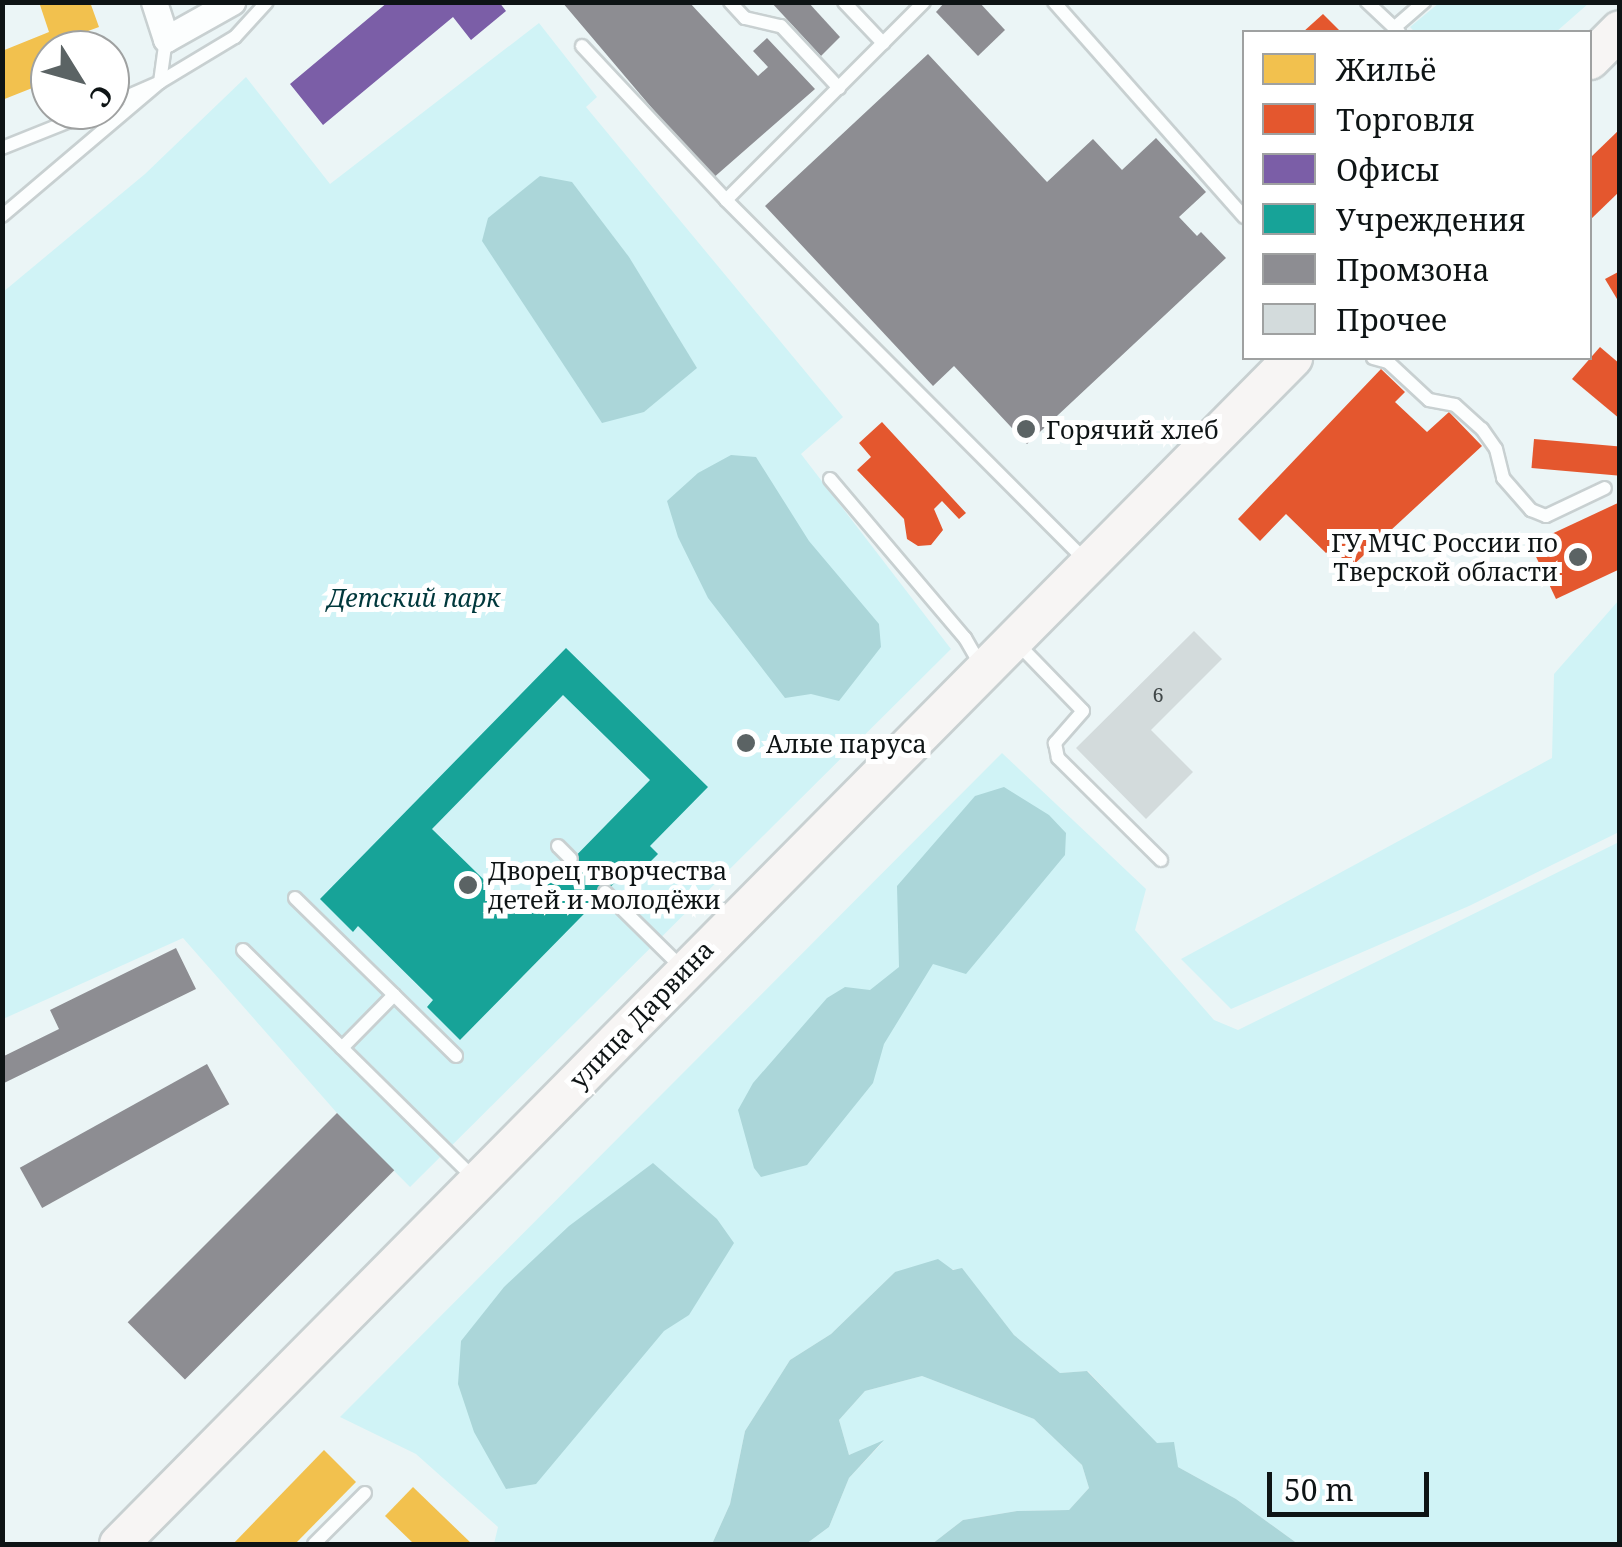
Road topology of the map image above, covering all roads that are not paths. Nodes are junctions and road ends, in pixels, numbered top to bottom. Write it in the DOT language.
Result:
graph roads {
  1 [pos="154,2"];
  2 [pos="232,2"];
  3 [pos="267,2"];
  4 [pos="730,2"];
  5 [pos="844,2"];
  6 [pos="924,2"];
  7 [pos="1054,2"];
  8 [pos="1367,2"];
  9 [pos="1424,2"];
  10 [pos="1396,30"];
  11 [pos="1620,30"];
  12 [pos="166,39"];
  13 [pos="884,43"];
  14 [pos="582,46"];
  15 [pos="1592,58"];
  16 [pos="160,82"];
  17 [pos="839,88"];
  18 [pos="130,95"];
  19 [pos="47,130"];
  20 [pos="2,148"];
  21 [pos="726,200"];
  22 [pos="1242,215"];
  23 [pos="2,216"];
  24 [pos="1291,360"];
  25 [pos="1380,360"];
  26 [pos="830,479"];
  27 [pos="1605,488"];
  28 [pos="1089,563"];
  29 [pos="1013,638"];
  30 [pos="982,668"];
  31 [pos="558,846"];
  32 [pos="571,859"];
  33 [pos="1161,860"];
  34 [pos="605,892"];
  35 [pos="295,898"];
  36 [pos="243,950"];
  37 [pos="684,970"];
  38 [pos="394,995"];
  39 [pos="342,1048"];
  40 [pos="456,1056"];
  41 [pos="477,1181"];
  42 [pos="365,1493"];
  43 [pos="119,1544"];
  44 [pos="314,1544"];
  1 -- 12 [label="street"];
  2 -- 12 [label="street"];
  3 -- 16 [label="lane"];
  4 -- 17 [label="lane"];
  5 -- 13 [label="lane"];
  6 -- 13 [label="lane"];
  7 -- 22 [label="lane"];
  8 -- 10 [label="lane"];
  9 -- 10 [label="lane"];
  11 -- 15 [label="main road"];
  12 -- 16 [label="lane"];
  13 -- 17 [label="lane"];
  14 -- 21 [label="lane"];
  16 -- 18 [label="lane"];
  16 -- 23 [label="lane"];
  17 -- 21 [label="lane"];
  19 -- 20 [label="lane"];
  21 -- 28 [label="lane"];
  24 -- 28 [label="main road, улица Дарвина"];
  25 -- 27 [label="lane"];
  26 -- 30 [label="lane"];
  28 -- 29 [label="main road, улица Дарвина"];
  29 -- 30 [label="main road, улица Дарвина"];
  29 -- 33 [label="lane"];
  30 -- 37 [label="main road, улица Дарвина"];
  31 -- 32 [label="lane"];
  34 -- 37 [label="lane"];
  35 -- 38 [label="lane"];
  36 -- 39 [label="lane"];
  37 -- 41 [label="main road, улица Дарвина"];
  38 -- 39 [label="lane"];
  38 -- 40 [label="lane"];
  39 -- 41 [label="lane"];
  41 -- 43 [label="main road, улица Дарвина"];
  42 -- 44 [label="lane"];
}
